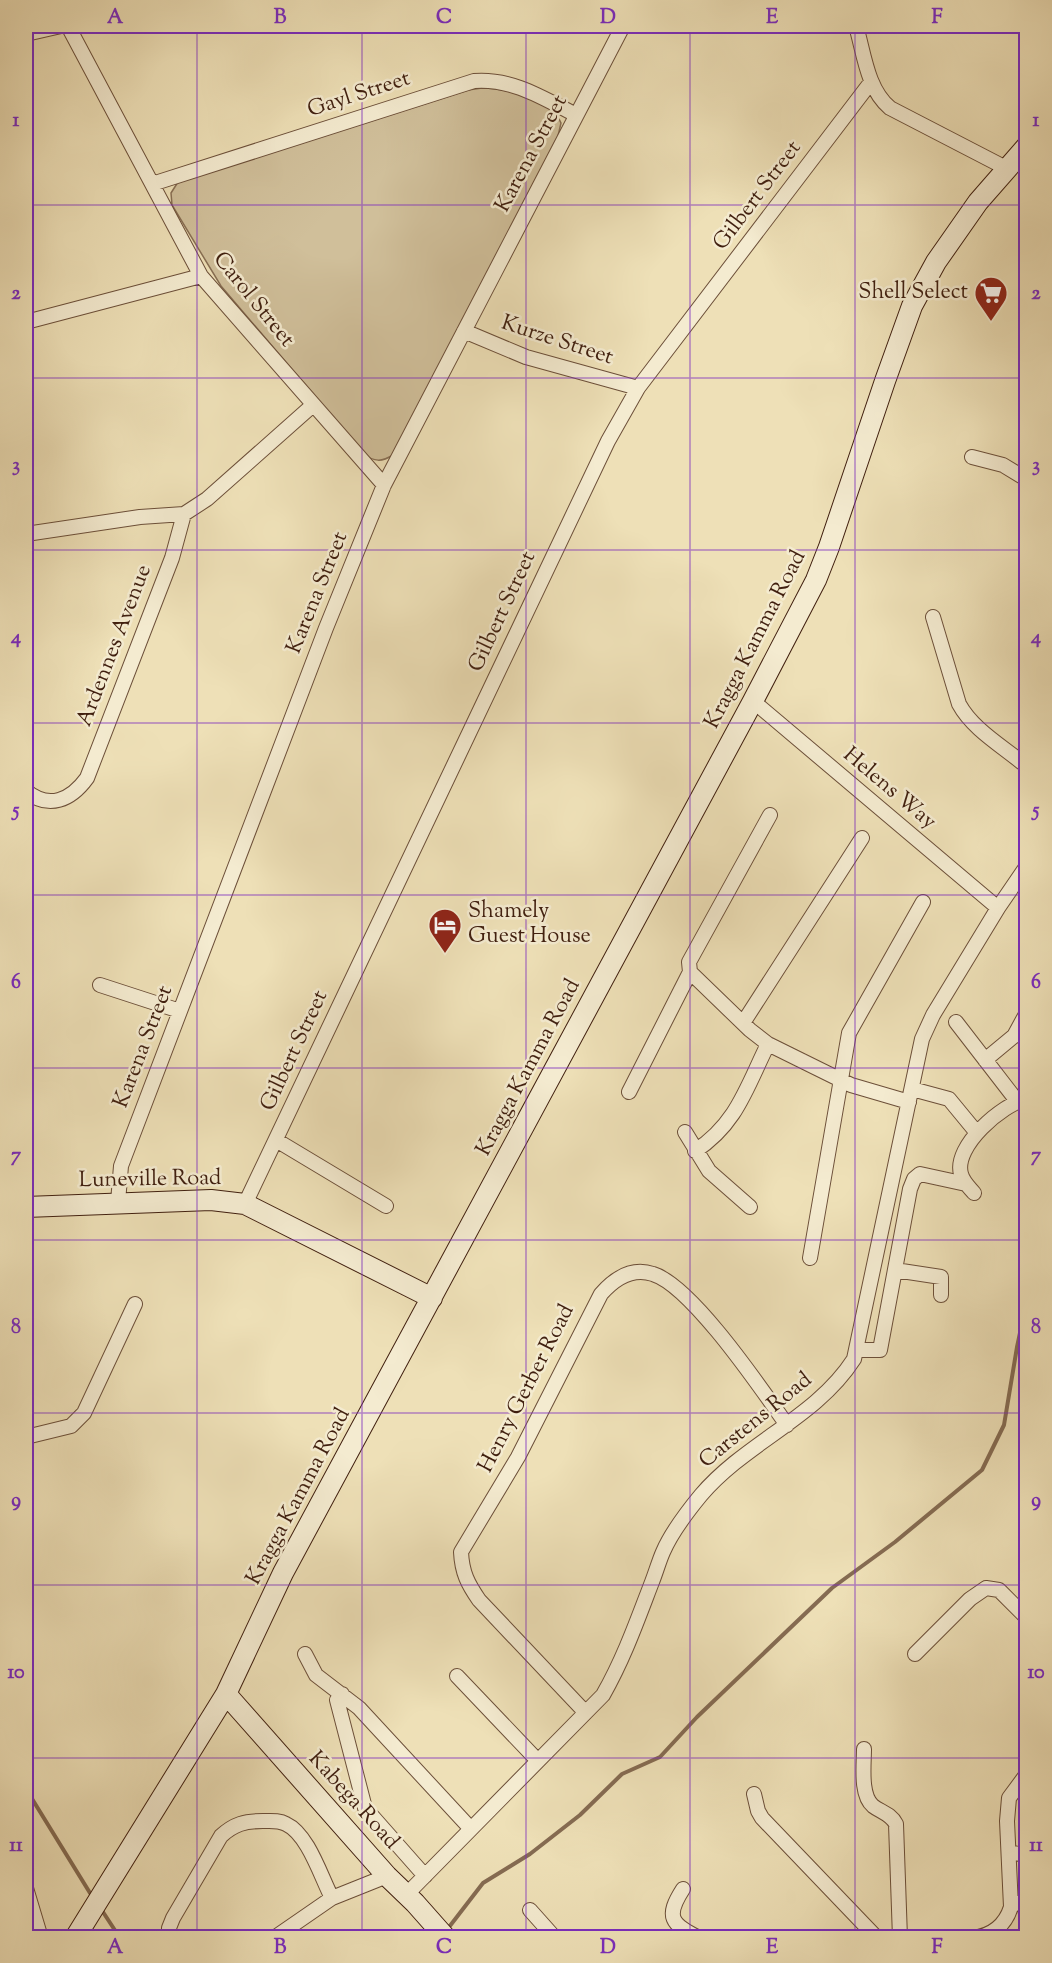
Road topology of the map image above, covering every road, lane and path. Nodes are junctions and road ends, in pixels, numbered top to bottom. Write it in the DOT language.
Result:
graph roads {
  1 [pos="61,26"];
  2 [pos="68,26"];
  3 [pos="623,26"];
  4 [pos="856,26"];
  5 [pos="26,34"];
  6 [pos="871,82"];
  7 [pos="576,116"];
  8 [pos="1026,147"];
  9 [pos="1006,168"];
  10 [pos="152,183"];
  11 [pos="201,276"];
  12 [pos="26,322"];
  13 [pos="464,331"];
  14 [pos="638,388"];
  15 [pos="313,405"];
  16 [pos="972,457"];
  17 [pos="1026,479"];
  18 [pos="384,485"];
  19 [pos="184,514"];
  20 [pos="26,534"];
  21 [pos="933,617"];
  22 [pos="753,701"];
  23 [pos="1026,766"];
  24 [pos="26,791"];
  25 [pos="770,815"];
  26 [pos="862,838"];
  27 [pos="1026,867"];
  28 [pos="923,902"];
  29 [pos="998,908"];
  30 [pos="690,972"];
  31 [pos="100,985"];
  32 [pos="180,1011"];
  33 [pos="1026,1014"];
  34 [pos="956,1022"];
  35 [pos="743,1023"];
  36 [pos="768,1044"];
  37 [pos="985,1060"];
  38 [pos="842,1081"];
  39 [pos="629,1092"];
  40 [pos="911,1096"];
  41 [pos="1022,1100"];
  42 [pos="685,1132"];
  43 [pos="977,1133"];
  44 [pos="276,1140"];
  45 [pos="696,1150"];
  46 [pos="118,1202"];
  47 [pos="245,1204"];
  48 [pos="386,1206"];
  49 [pos="750,1207"];
  50 [pos="26,1208"];
  51 [pos="810,1258"];
  52 [pos="895,1270"];
  53 [pos="941,1295"];
  54 [pos="432,1298"];
  55 [pos="135,1304"];
  56 [pos="857,1350"];
  57 [pos="787,1425"];
  58 [pos="26,1437"];
  59 [pos="1026,1617"];
  60 [pos="305,1654"];
  61 [pos="915,1654"];
  62 [pos="457,1676"];
  63 [pos="342,1694"];
  64 [pos="226,1695"];
  65 [pos="585,1712"];
  66 [pos="864,1749"];
  67 [pos="538,1761"];
  68 [pos="1026,1775"];
  69 [pos="754,1794"];
  70 [pos="471,1829"];
  71 [pos="1009,1853"];
  72 [pos="1026,1854"];
  73 [pos="387,1876"];
  74 [pos="425,1876"];
  75 [pos="26,1888"];
  76 [pos="683,1889"];
  77 [pos="332,1898"];
  78 [pos="411,1899"];
  79 [pos="1011,1901"];
  80 [pos="1026,1906"];
  81 [pos="530,1910"];
  82 [pos="40,1938"];
  83 [pos="75,1938"];
  84 [pos="170,1938"];
  85 [pos="274,1938"];
  86 [pos="446,1938"];
  87 [pos="555,1938"];
  88 [pos="699,1938"];
  89 [pos="877,1938"];
  90 [pos="900,1938"];
  91 [pos="972,1938"];
  1 -- 5 [label="street"];
  2 -- 10 [label="street, Carol Street"];
  3 -- 7 [label="street, Karena Street"];
  4 -- 6 [label="street"];
  6 -- 9 [label="street"];
  6 -- 14 [label="street, Gilbert Street"];
  7 -- 10 [label="street, Gayl Street"];
  7 -- 13 [label="street, Karena Street"];
  8 -- 9 [label="main road, Kragga Kamma Road"];
  9 -- 22 [label="main road, Kragga Kamma Road"];
  10 -- 11 [label="street, Carol Street"];
  11 -- 12 [label="street"];
  11 -- 15 [label="street, Carol Street"];
  13 -- 14 [label="street, Kurze Street"];
  13 -- 18 [label="street, Karena Street"];
  14 -- 44 [label="street, Gilbert Street"];
  15 -- 18 [label="street, Carol Street"];
  15 -- 19 [label="street"];
  16 -- 17 [label="street"];
  18 -- 32 [label="street, Karena Street"];
  19 -- 20 [label="street"];
  19 -- 24 [label="street, Ardennes Avenue"];
  21 -- 23 [label="street"];
  22 -- 29 [label="street, Helens Way"];
  22 -- 54 [label="main road, Kragga Kamma Road"];
  25 -- 30 [label="street"];
  26 -- 35 [label="street"];
  27 -- 29 [label="street, Carstens Road"];
  28 -- 38 [label="street"];
  29 -- 40 [label="street, Carstens Road"];
  30 -- 35 [label="street"];
  30 -- 39 [label="street"];
  31 -- 32 [label="street"];
  32 -- 46 [label="street, Karena Street"];
  33 -- 37 [label="street"];
  34 -- 37 [label="street"];
  35 -- 36 [label="street"];
  36 -- 38 [label="street"];
  36 -- 45 [label="street"];
  37 -- 41 [label="street"];
  38 -- 40 [label="street"];
  38 -- 51 [label="street"];
  40 -- 43 [label="street"];
  40 -- 56 [label="street, Carstens Road"];
  41 -- 43 [label="street"];
  42 -- 45 [label="street"];
  43 -- 52 [label="street"];
  44 -- 47 [label="street, Gilbert Street"];
  44 -- 48 [label="street"];
  45 -- 49 [label="street"];
  46 -- 47 [label="main road, Luneville Road"];
  46 -- 50 [label="main road, Luneville Road"];
  47 -- 54 [label="main road, Luneville Road"];
  52 -- 53 [label="street"];
  52 -- 56 [label="street"];
  54 -- 64 [label="main road, Kragga Kamma Road"];
  55 -- 58 [label="street"];
  56 -- 57 [label="street, Carstens Road"];
  57 -- 65 [label="street, Carstens Road"];
  57 -- 65 [label="street, Henry Gerber Road"];
  59 -- 61 [label="street"];
  60 -- 63 [label="street"];
  62 -- 67 [label="street"];
  63 -- 70 [label="street"];
  63 -- 74 [label="street"];
  64 -- 73 [label="main road, Kabega Road"];
  64 -- 83 [label="main road, Kragga Kamma Road"];
  65 -- 67 [label="street, Carstens Road"];
  66 -- 90 [label="street"];
  67 -- 70 [label="street, Carstens Road"];
  68 -- 71 [label="street"];
  69 -- 89 [label="street"];
  70 -- 74 [label="street, Carstens Road"];
  71 -- 72 [label="street"];
  71 -- 79 [label="street"];
  73 -- 77 [label="street"];
  73 -- 78 [label="main road, Kabega Road"];
  74 -- 78 [label="street, Carstens Road"];
  75 -- 82 [label="street"];
  76 -- 88 [label="street"];
  77 -- 84 [label="street"];
  77 -- 85 [label="street"];
  78 -- 86 [label="main road, Kabega Road"];
  79 -- 80 [label="street"];
  79 -- 91 [label="street"];
  81 -- 87 [label="street"];
}
